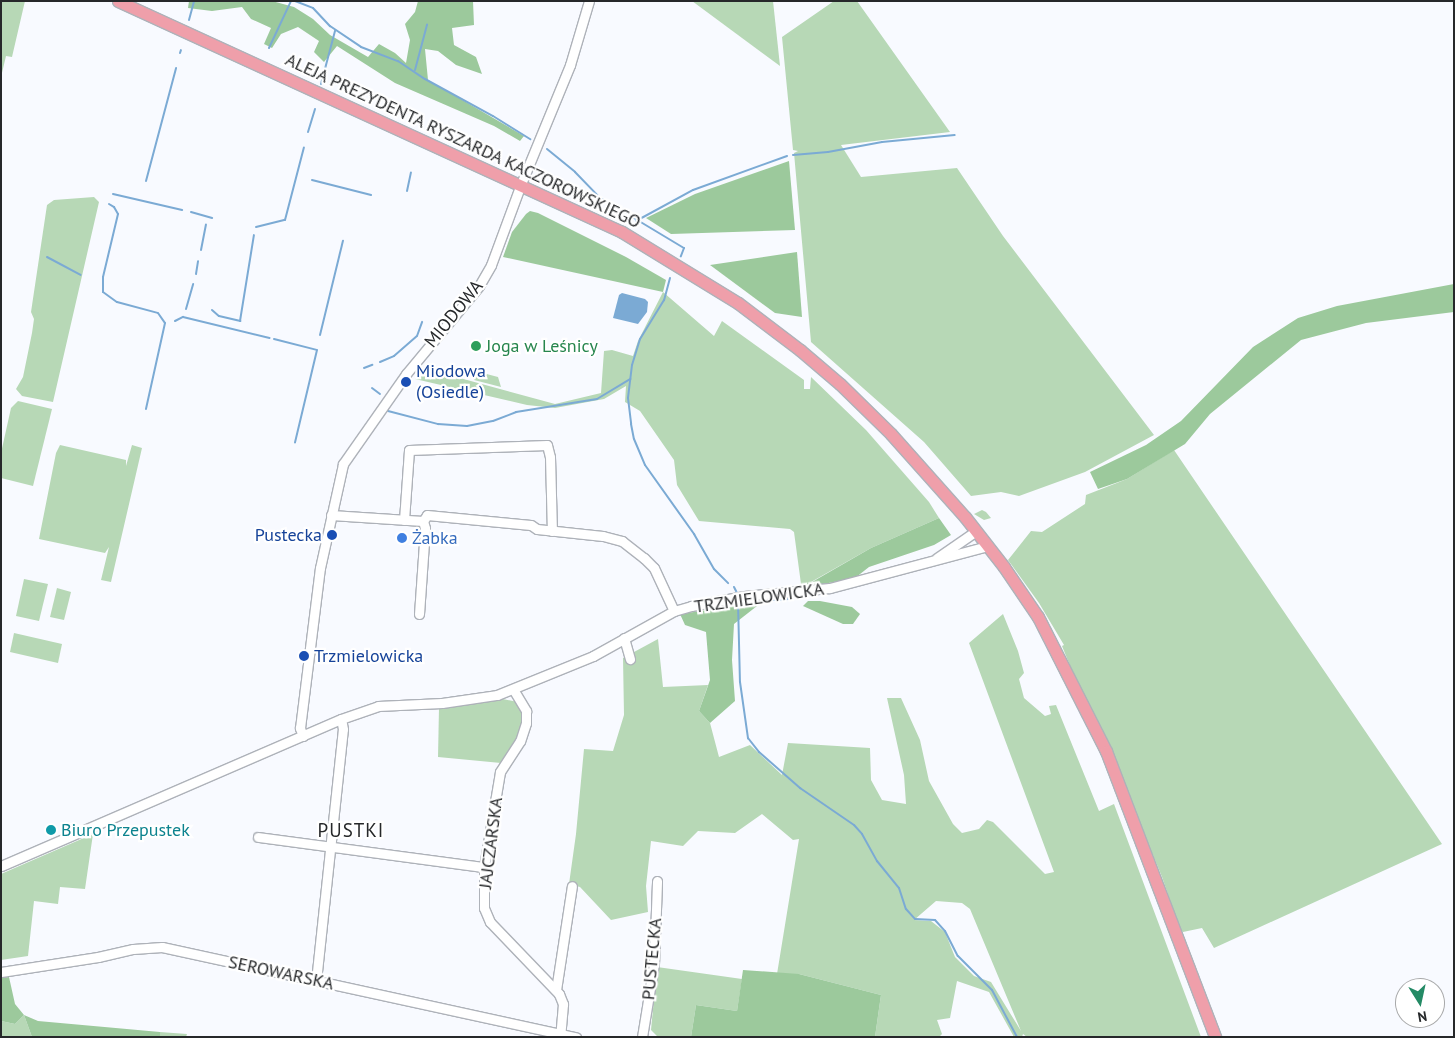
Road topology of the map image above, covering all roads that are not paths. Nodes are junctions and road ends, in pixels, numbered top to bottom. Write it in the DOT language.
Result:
graph roads {
  1 [pos="118,1"];
  2 [pos="589,1"];
  3 [pos="521,184"];
  4 [pos="330,515"];
  5 [pos="404,520"];
  6 [pos="423,521"];
  7 [pos="552,531"];
  8 [pos="976,531"];
  9 [pos="988,546"];
  10 [pos="935,559"];
  11 [pos="674,611"];
  12 [pos="418,614"];
  13 [pos="624,638"];
  14 [pos="630,659"];
  15 [pos="513,689"];
  16 [pos="342,719"];
  17 [pos="303,736"];
  18 [pos="258,837"];
  19 [pos="330,845"];
  20 [pos="1,866"];
  21 [pos="484,867"];
  22 [pos="658,881"];
  23 [pos="572,886"];
  24 [pos="1,972"];
  25 [pos="316,981"];
  26 [pos="556,990"];
  27 [pos="560,1035"];
  28 [pos="576,1037"];
  29 [pos="642,1037"];
  30 [pos="1214,1037"];
  1 -- 3 [label="main road, ALEJA PREZYDENTA RYSZARDA KACZOROWSKIEGO"];
  2 -- 3 [label="street, MIODOWA"];
  3 -- 4 [label="street, MIODOWA"];
  3 -- 8 [label="main road, ALEJA PREZYDENTA RYSZARDA KACZOROWSKIEGO"];
  4 -- 5 [label="street"];
  4 -- 17 [label="street, MIODOWA"];
  5 -- 6 [label="street"];
  5 -- 7 [label="street"];
  6 -- 7 [label="street"];
  6 -- 12 [label="street"];
  7 -- 11 [label="street"];
  8 -- 9 [label="main road, ALEJA PREZYDENTA RYSZARDA KACZOROWSKIEGO"];
  8 -- 10 [label="street, TRZMIELOWICKA"];
  9 -- 10 [label="street, TRZMIELOWICKA"];
  9 -- 30 [label="main road, ALEJA PREZYDENTA RYSZARDA KACZOROWSKIEGO"];
  10 -- 11 [label="street, TRZMIELOWICKA"];
  11 -- 13 [label="street, TRZMIELOWICKA"];
  13 -- 14 [label="street"];
  13 -- 15 [label="street, TRZMIELOWICKA"];
  15 -- 16 [label="street, TRZMIELOWICKA"];
  15 -- 21 [label="street, JAJCZARSKA"];
  16 -- 17 [label="street, TRZMIELOWICKA"];
  16 -- 19 [label="street"];
  17 -- 20 [label="street, TRZMIELOWICKA"];
  18 -- 19 [label="street"];
  19 -- 21 [label="street"];
  19 -- 25 [label="street"];
  21 -- 26 [label="street, JAJCZARSKA"];
  22 -- 29 [label="street, PUSTECKA"];
  23 -- 26 [label="street"];
  24 -- 25 [label="street, SEROWARSKA"];
  25 -- 27 [label="street, SEROWARSKA"];
  26 -- 27 [label="street, JAJCZARSKA"];
  27 -- 28 [label="street, SEROWARSKA"];
}
